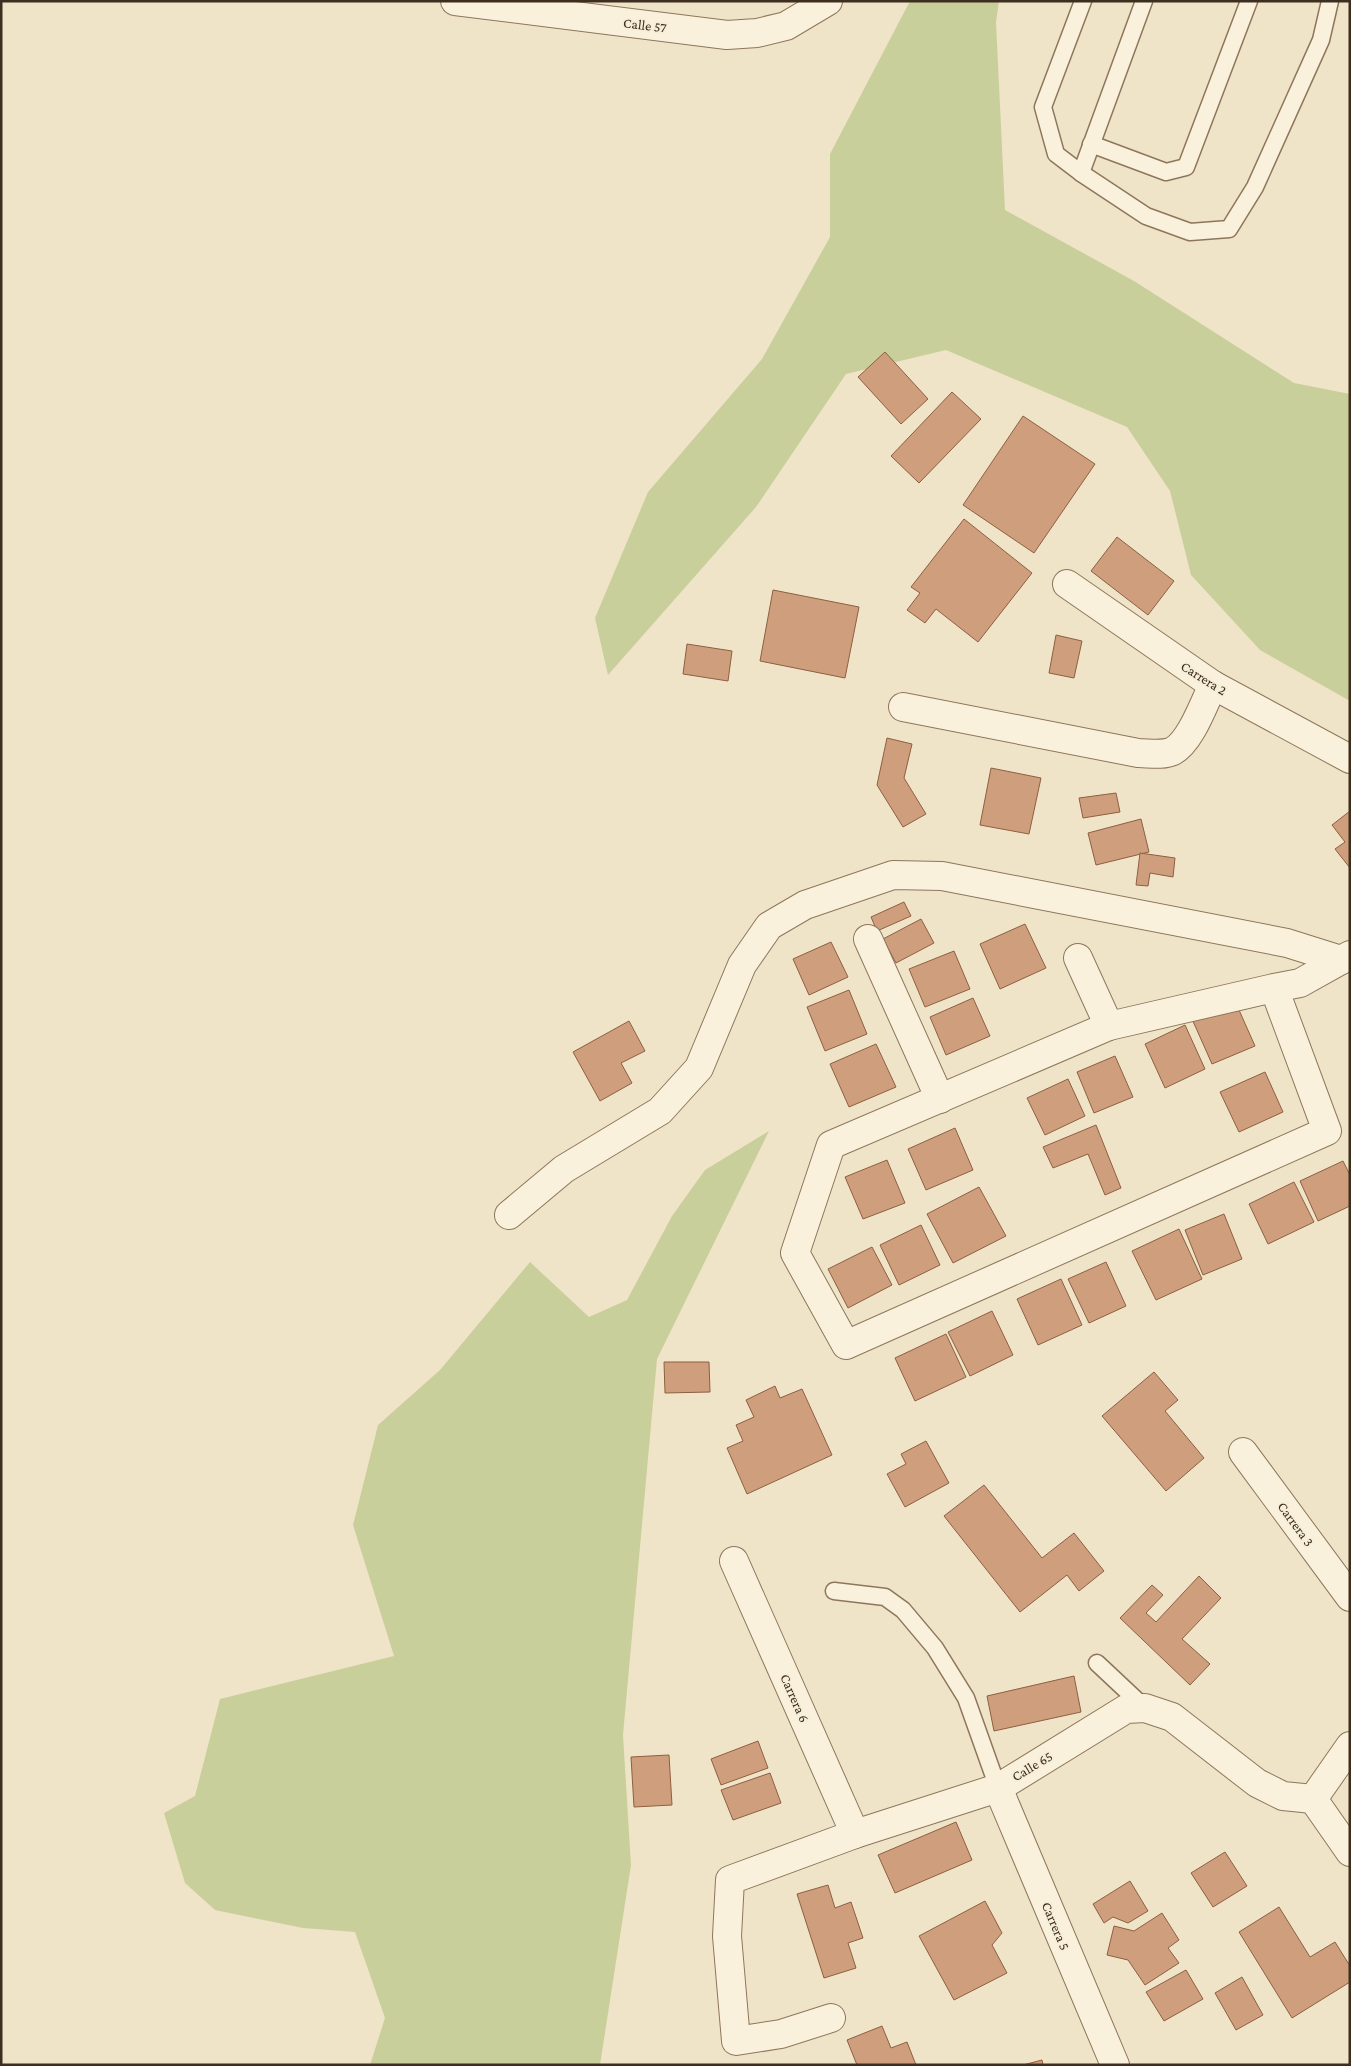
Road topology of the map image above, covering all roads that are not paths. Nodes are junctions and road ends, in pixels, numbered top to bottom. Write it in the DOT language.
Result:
graph roads {
  1 [pos="455,1"];
  2 [pos="828,1"];
  3 [pos="1083,1"];
  4 [pos="1144,1"];
  5 [pos="1249,1"];
  6 [pos="1330,1"];
  7 [pos="1091,144"];
  8 [pos="1080,173"];
  9 [pos="1067,584"];
  10 [pos="1213,685"];
  11 [pos="903,707"];
  12 [pos="1350,758"];
  13 [pos="868,939"];
  14 [pos="1346,957"];
  15 [pos="1078,958"];
  16 [pos="1274,988"];
  17 [pos="1109,1026"];
  18 [pos="940,1100"];
  19 [pos="509,1214"];
  20 [pos="1243,1452"];
  21 [pos="734,1561"];
  22 [pos="834,1591"];
  23 [pos="1350,1597"];
  24 [pos="1097,1663"];
  25 [pos="1145,1708"];
  26 [pos="1350,1746"];
  27 [pos="998,1788"];
  28 [pos="1313,1799"];
  29 [pos="855,1834"];
  30 [pos="1350,1852"];
  31 [pos="831,2018"];
  32 [pos="1115,2065"];
  1 -- 2 [label="street, Calle 57"];
  3 -- 8 [label="lane"];
  4 -- 7 [label="lane"];
  5 -- 7 [label="lane"];
  6 -- 8 [label="lane"];
  7 -- 8 [label="lane"];
  9 -- 10 [label="street, Carrera 2"];
  10 -- 11 [label="street"];
  10 -- 12 [label="street, Carrera 2"];
  13 -- 18 [label="street"];
  14 -- 16 [label="street"];
  14 -- 19 [label="street"];
  15 -- 17 [label="street"];
  16 -- 17 [label="street"];
  16 -- 18 [label="street"];
  17 -- 18 [label="street"];
  20 -- 23 [label="street, Carrera 3"];
  21 -- 29 [label="street, Carrera 6"];
  22 -- 27 [label="lane"];
  24 -- 25 [label="lane"];
  25 -- 27 [label="street, Calle 65"];
  25 -- 28 [label="street, Calle 65"];
  26 -- 28 [label="street"];
  27 -- 29 [label="street, Calle 65"];
  27 -- 32 [label="street, Carrera 5"];
  28 -- 30 [label="street"];
  29 -- 31 [label="street, Calle 65"];
}
